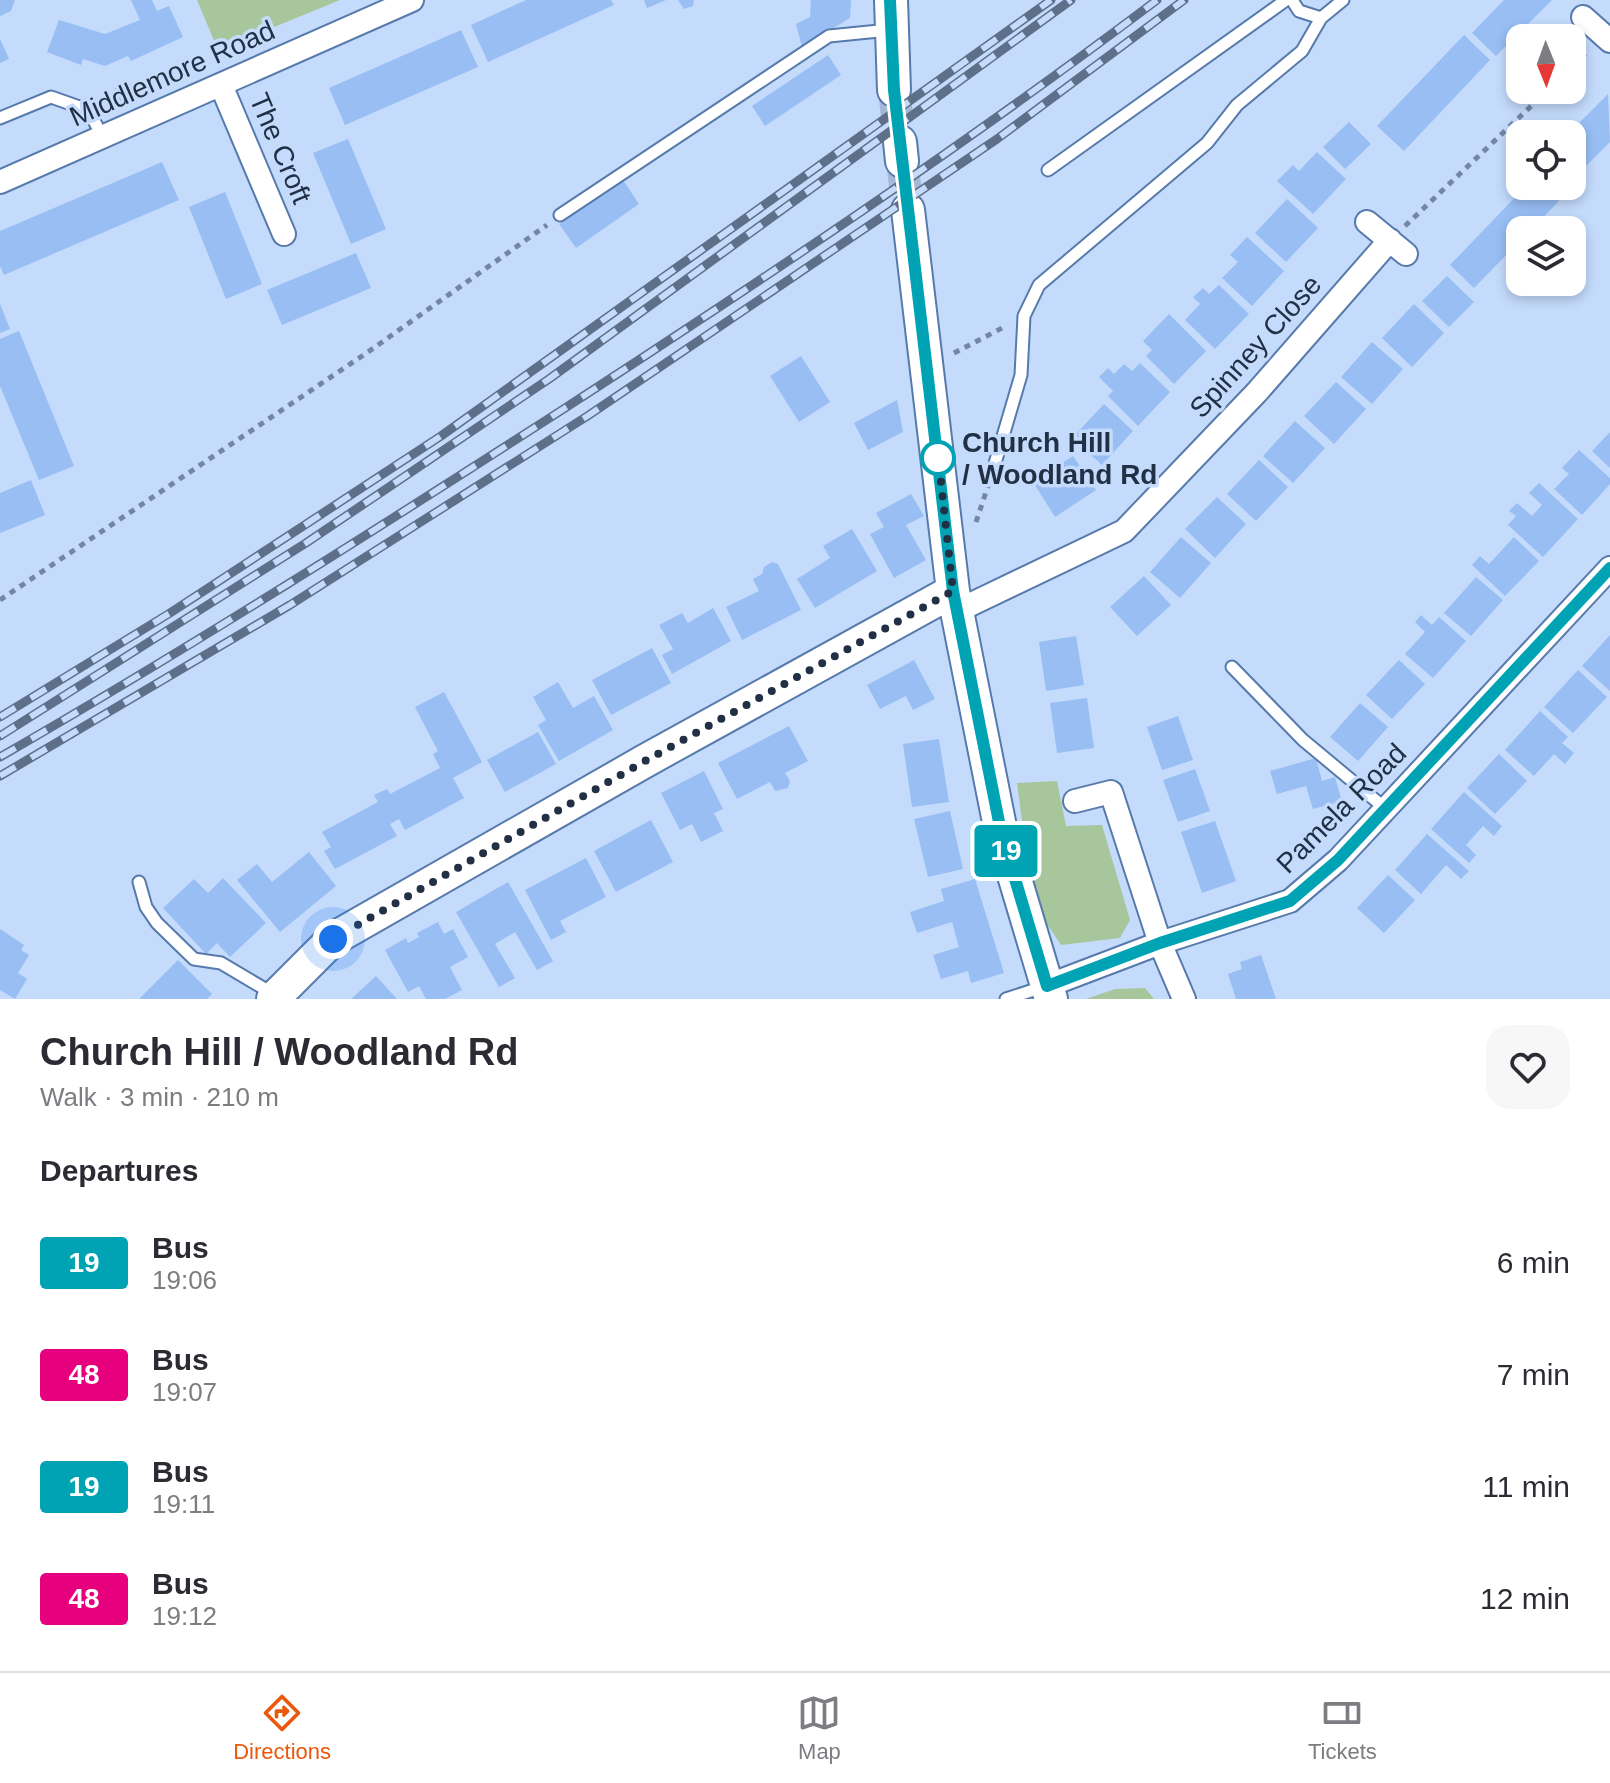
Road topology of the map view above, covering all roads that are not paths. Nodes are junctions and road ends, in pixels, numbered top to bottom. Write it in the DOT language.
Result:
graph roads {
  1 [pos="412,0"];
  2 [pos="1286,0"];
  3 [pos="1292,0"];
  4 [pos="1343,0"];
  5 [pos="891,15"];
  6 [pos="1583,17"];
  7 [pos="1321,18"];
  8 [pos="1608,36"];
  9 [pos="221,85"];
  10 [pos="894,90"];
  11 [pos="0,118"];
  12 [pos="103,137"];
  13 [pos="1048,170"];
  14 [pos="0,182"];
  15 [pos="908,210"];
  16 [pos="560,215"];
  17 [pos="1367,222"];
  18 [pos="284,234"];
  19 [pos="993,470"];
  20 [pos="1610,568"];
  21 [pos="955,601"];
  22 [pos="1232,667"];
  23 [pos="1075,801"];
  24 [pos="1386,809"];
  25 [pos="139,882"];
  26 [pos="1160,943"];
  27 [pos="1049,992"];
  28 [pos="274,997"];
  29 [pos="1006,999"];
  30 [pos="1184,999"];
  1 -- 9 [label="street, Middlemore Road"];
  2 -- 13 [label="lane"];
  3 -- 7 [label="lane"];
  4 -- 7 [label="lane"];
  5 -- 10 [label="street"];
  5 -- 16 [label="lane"];
  6 -- 8 [label="street"];
  7 -- 19 [label="lane"];
  9 -- 12 [label="street, Middlemore Road"];
  9 -- 18 [label="street, The Croft"];
  11 -- 12 [label="lane"];
  12 -- 14 [label="street, Middlemore Road"];
  15 -- 21 [label="street"];
  17 -- 21 [label="street, Spinney Close"];
  20 -- 24 [label="street, Pamela Road"];
  21 -- 27 [label="street"];
  21 -- 28 [label="street"];
  22 -- 24 [label="lane"];
  23 -- 26 [label="street"];
  24 -- 26 [label="street, Pamela Road"];
  25 -- 28 [label="lane"];
  26 -- 27 [label="street, Pamela Road"];
  26 -- 30 [label="street"];
  27 -- 29 [label="lane"];
}
